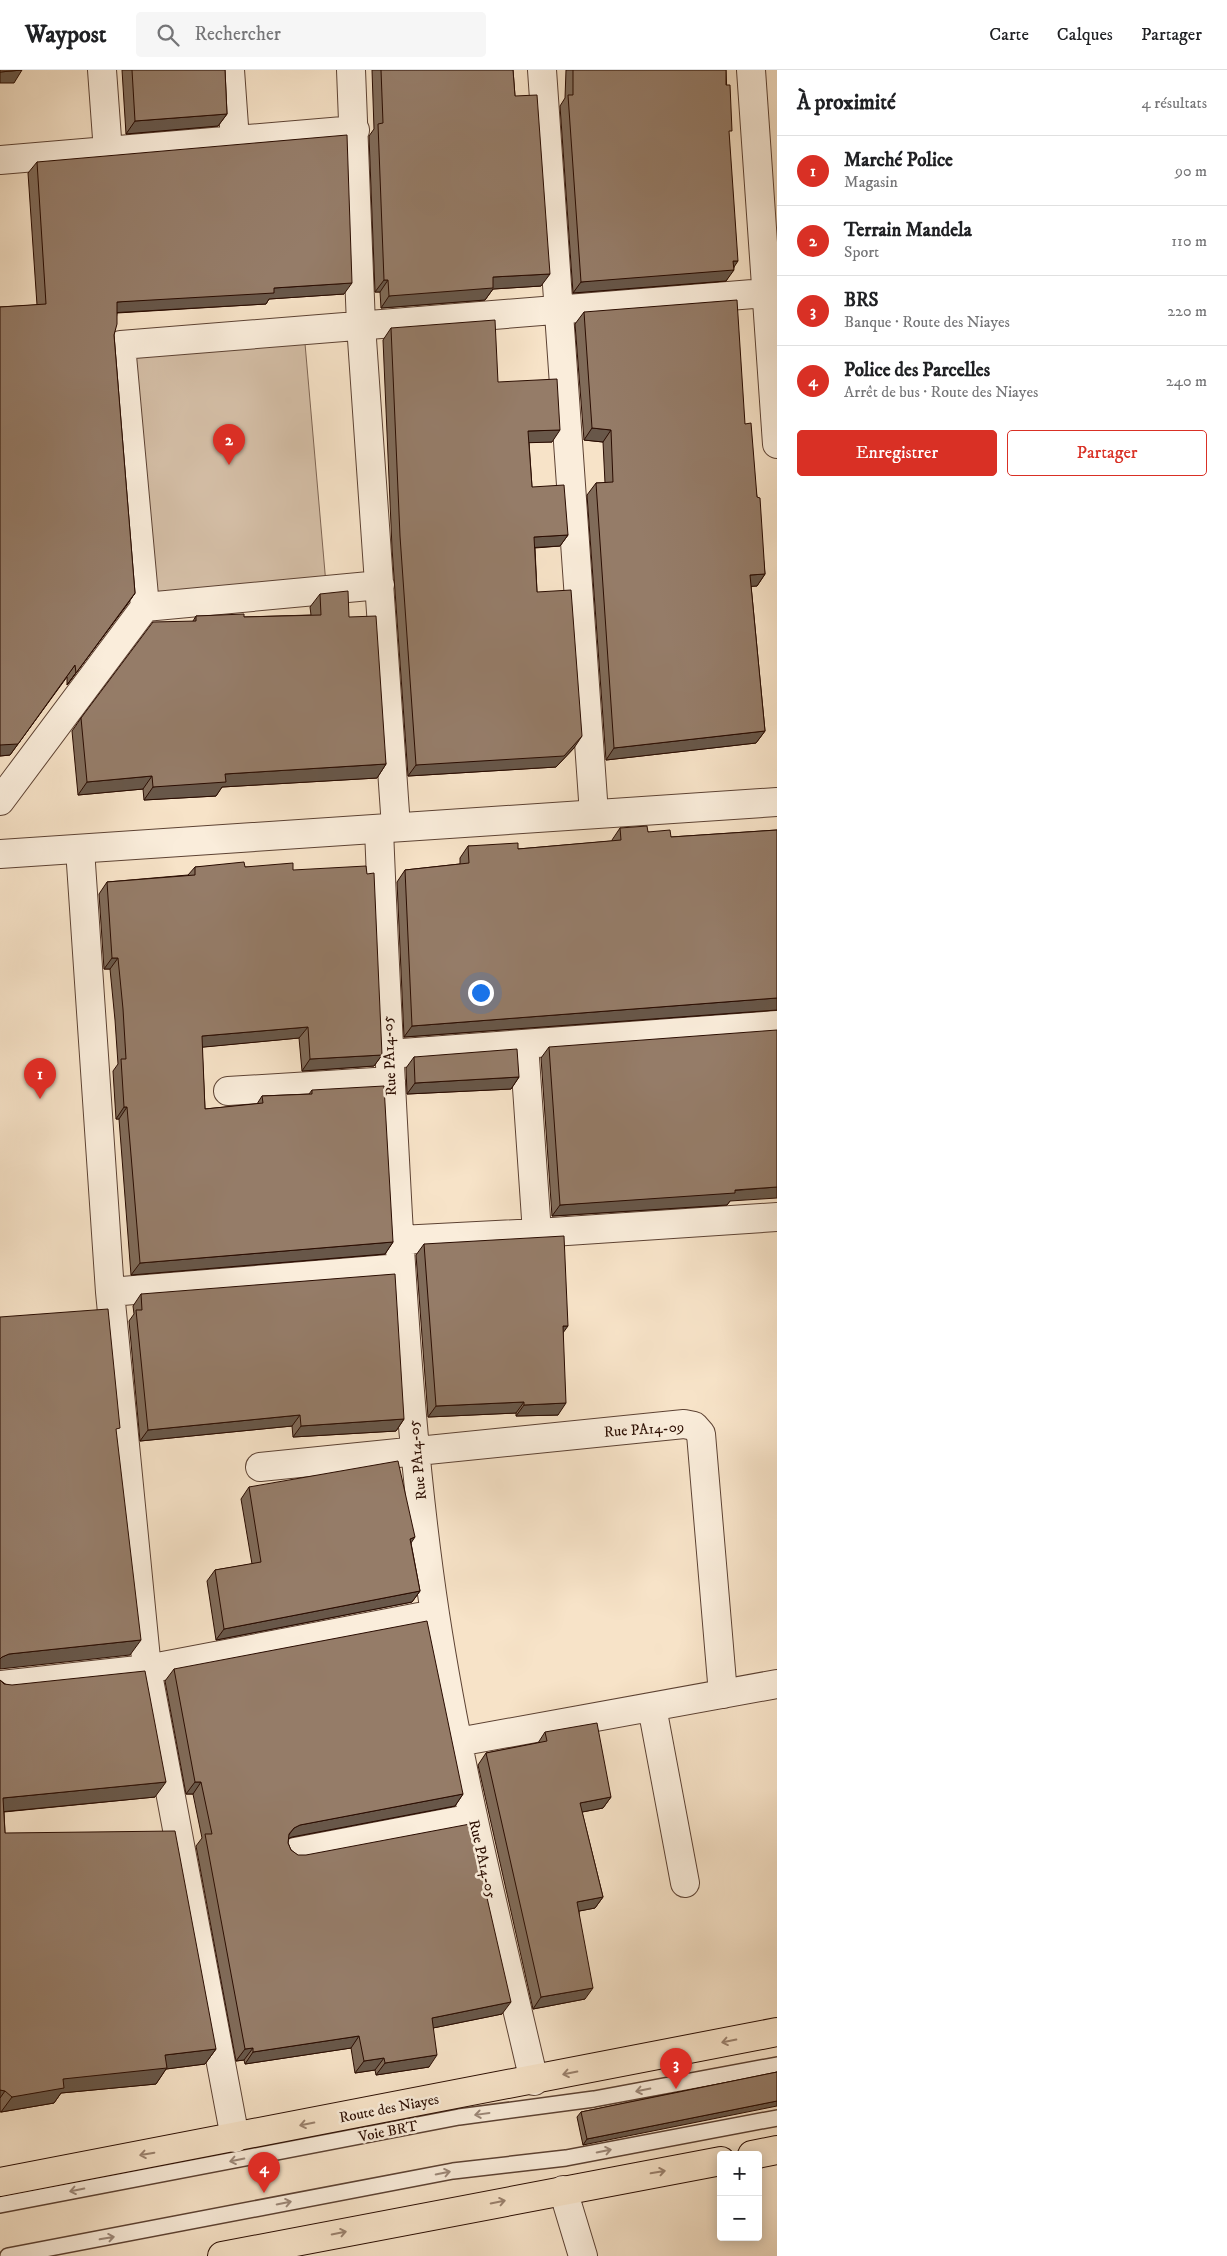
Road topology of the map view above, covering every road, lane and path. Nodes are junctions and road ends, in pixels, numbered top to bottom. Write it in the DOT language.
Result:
graph roads {
  1 [pos="102,70"];
  2 [pos="230,70"];
  3 [pos="351,70"];
  4 [pos="542,70"];
  5 [pos="750,70"];
  6 [pos="355,130"];
  7 [pos="235,140"];
  8 [pos="108,152"];
  9 [pos="0,160"];
  10 [pos="766,293"];
  11 [pos="559,310"];
  12 [pos="361,325"];
  13 [pos="777,444"];
  14 [pos="380,585"];
  15 [pos="145,607"];
  16 [pos="0,801"];
  17 [pos="777,802"];
  18 [pos="594,814"];
  19 [pos="387,828"];
  20 [pos="80,849"];
  21 [pos="0,854"];
  22 [pos="777,1025"];
  23 [pos="524,1044"];
  24 [pos="389,1054"];
  25 [pos="390,1081"];
  26 [pos="228,1091"];
  27 [pos="777,1217"];
  28 [pos="536,1234"];
  29 [pos="400,1240"];
  30 [pos="401,1268"];
  31 [pos="110,1292"];
  32 [pos="414,1450"];
  33 [pos="260,1467"];
  34 [pos="435,1614"];
  35 [pos="147,1669"];
  36 [pos="777,1684"];
  37 [pos="0,1685"];
  38 [pos="723,1694"];
  39 [pos="652,1707"];
  40 [pos="458,1742"];
  41 [pos="473,1818"];
  42 [pos="295,1852"];
  43 [pos="684,1883"];
  44 [pos="777,2032"];
  45 [pos="777,2065"];
  46 [pos="534,2081"];
  47 [pos="777,2118"];
  48 [pos="235,2138"];
  49 [pos="777,2150"];
  50 [pos="762,2153"];
  51 [pos="717,2162"];
  52 [pos="0,2182"];
  53 [pos="563,2190"];
  54 [pos="0,2205"];
  55 [pos="8,2256"];
  56 [pos="222,2256"];
  57 [pos="583,2256"];
  1 -- 8 [label="street"];
  2 -- 7 [label="street"];
  3 -- 6 [label="street, Rue PA14-05"];
  4 -- 11 [label="street"];
  5 -- 10 [label="street"];
  6 -- 7 [label="street"];
  6 -- 12 [label="street, Rue PA14-05"];
  7 -- 8 [label="street"];
  8 -- 9 [label="street"];
  10 -- 11 [label="street"];
  10 -- 13 [label="street"];
  11 -- 12 [label="street"];
  11 -- 18 [label="street"];
  12 -- 14 [label="street, Rue PA14-05"];
  12 -- 15 [label="street"];
  14 -- 15 [label="street"];
  14 -- 19 [label="street, Rue PA14-05"];
  15 -- 16 [label="street"];
  17 -- 18 [label="street"];
  18 -- 19 [label="street"];
  19 -- 20 [label="street"];
  19 -- 24 [label="street, Rue PA14-05"];
  20 -- 21 [label="street"];
  20 -- 31 [label="street"];
  22 -- 23 [label="street"];
  23 -- 24 [label="street"];
  23 -- 28 [label="street"];
  24 -- 25 [label="street, Rue PA14-05"];
  25 -- 26 [label="street"];
  25 -- 29 [label="street, Rue PA14-05"];
  27 -- 28 [label="street"];
  28 -- 29 [label="street"];
  29 -- 30 [label="street, Rue PA14-05"];
  30 -- 31 [label="street"];
  30 -- 32 [label="street, Rue PA14-05"];
  31 -- 35 [label="street"];
  32 -- 33 [label="street"];
  32 -- 34 [label="street, Rue PA14-05"];
  32 -- 38 [label="street, Rue PA14-09"];
  34 -- 35 [label="street"];
  34 -- 40 [label="street, Rue PA14-05"];
  35 -- 37 [label="street"];
  35 -- 48 [label="street"];
  36 -- 38 [label="street"];
  38 -- 39 [label="street"];
  39 -- 40 [label="street"];
  39 -- 43 [label="street"];
  40 -- 41 [label="street, Rue PA14-05"];
  41 -- 42 [label="street"];
  41 -- 46 [label="street, Rue PA14-05"];
  44 -- 46 [label="main road, Route des Niayes, one-way"];
  45 -- 54 [label="lane, Voie BRT, one-way"];
  46 -- 48 [label="main road, Route des Niayes, one-way"];
  55 -- 47 [label="lane, one-way"];
  48 -- 52 [label="main road, Route des Niayes, one-way"];
  49 -- 50 [label="main road"];
  53 -- 51 [label="main road, one-way"];
  56 -- 53 [label="main road, one-way"];
  53 -- 57 [label="street"];
}
